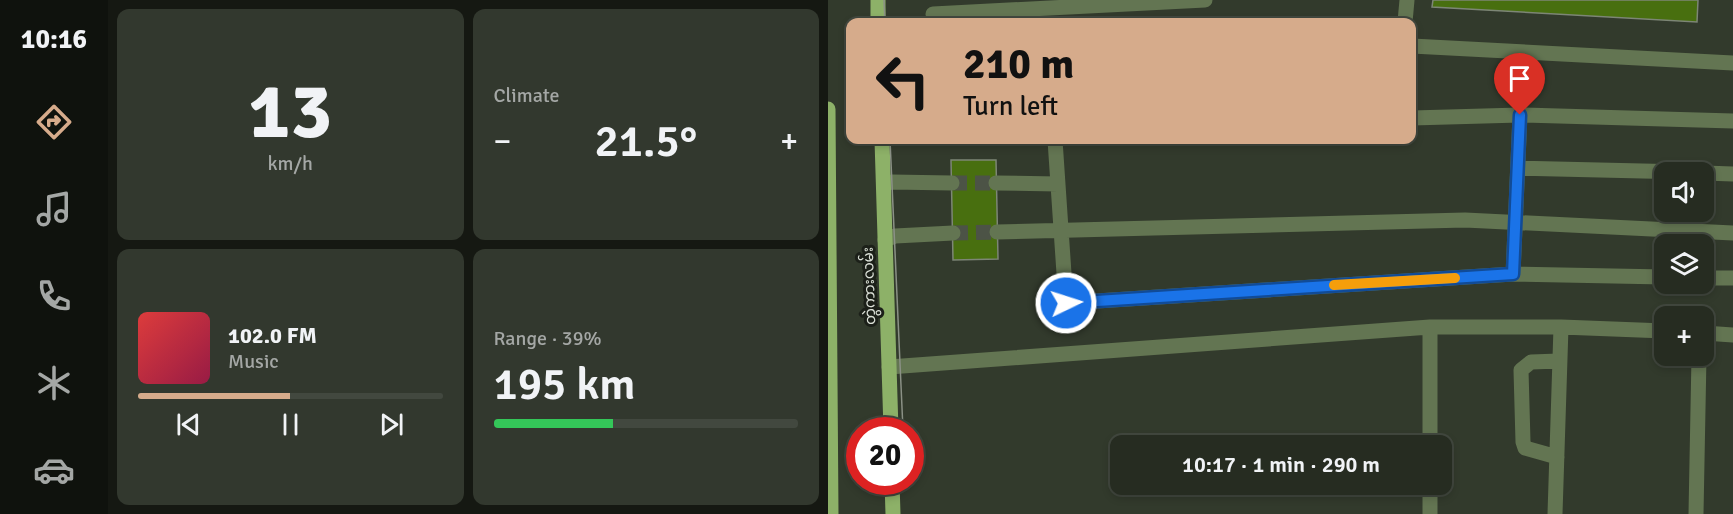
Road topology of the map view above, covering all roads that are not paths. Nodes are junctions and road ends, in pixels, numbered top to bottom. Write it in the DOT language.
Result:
graph roads {
  1 [pos="878,0"];
  2 [pos="1205,0"];
  3 [pos="1407,0"];
  4 [pos="933,12"];
  5 [pos="878,18"];
  6 [pos="1406,18"];
  7 [pos="1416,46"];
  8 [pos="1733,63"];
  9 [pos="828,109"];
  10 [pos="1520,115"];
  11 [pos="1416,118"];
  12 [pos="1733,121"];
  13 [pos="882,144"];
  14 [pos="1055,144"];
  15 [pos="1518,168"];
  16 [pos="1654,171"];
  17 [pos="1714,173"];
  18 [pos="1733,174"];
  19 [pos="952,183"];
  20 [pos="996,183"];
  21 [pos="884,184"];
  22 [pos="1058,184"];
  23 [pos="1515,222"];
  24 [pos="997,232"];
  25 [pos="1061,232"];
  26 [pos="953,233"];
  27 [pos="1733,233"];
  28 [pos="885,240"];
  29 [pos="1513,274"];
  30 [pos="1654,277"];
  31 [pos="1714,278"];
  32 [pos="1733,278"];
  33 [pos="1430,327"];
  34 [pos="1562,327"];
  35 [pos="1654,331"];
  36 [pos="1714,334"];
  37 [pos="1733,335"];
  38 [pos="1559,361"];
  39 [pos="1699,366"];
  40 [pos="889,367"];
  41 [pos="891,417"];
  42 [pos="1430,435"];
  43 [pos="1557,457"];
  44 [pos="892,495"];
  45 [pos="1430,495"];
  46 [pos="831,514"];
  47 [pos="892,514"];
  48 [pos="1430,514"];
  49 [pos="1556,514"];
  50 [pos="1695,514"];
  1 -- 5 [label="main road"];
  2 -- 4 [label="lane"];
  3 -- 6 [label="lane"];
  7 -- 8 [label="lane"];
  9 -- 46 [label="main road"];
  10 -- 11 [label="lane"];
  10 -- 12 [label="lane"];
  10 -- 15 [label="lane"];
  13 -- 21 [label="main road, တွဲကားလမ်း"];
  14 -- 22 [label="lane"];
  15 -- 16 [label="lane"];
  15 -- 23 [label="lane"];
  17 -- 18 [label="lane"];
  19 -- 21 [label="lane"];
  20 -- 22 [label="lane"];
  21 -- 28 [label="main road, တွဲကားလမ်း"];
  22 -- 25 [label="lane"];
  23 -- 25 [label="lane"];
  23 -- 27 [label="lane"];
  23 -- 29 [label="lane"];
  24 -- 25 [label="lane"];
  25 -- 29 [label="lane"];
  26 -- 28 [label="lane"];
  28 -- 40 [label="main road, တွဲကားလမ်း"];
  29 -- 30 [label="lane"];
  31 -- 32 [label="lane"];
  33 -- 34 [label="lane"];
  33 -- 40 [label="lane"];
  33 -- 42 [label="lane"];
  34 -- 35 [label="lane"];
  34 -- 38 [label="lane"];
  36 -- 37 [label="lane"];
  38 -- 43 [label="lane"];
  38 -- 43 [label="lane"];
  39 -- 50 [label="lane"];
  40 -- 41 [label="main road, တွဲကားလမ်း"];
  43 -- 49 [label="lane"];
  44 -- 47 [label="main road"];
  45 -- 48 [label="lane"];
}
